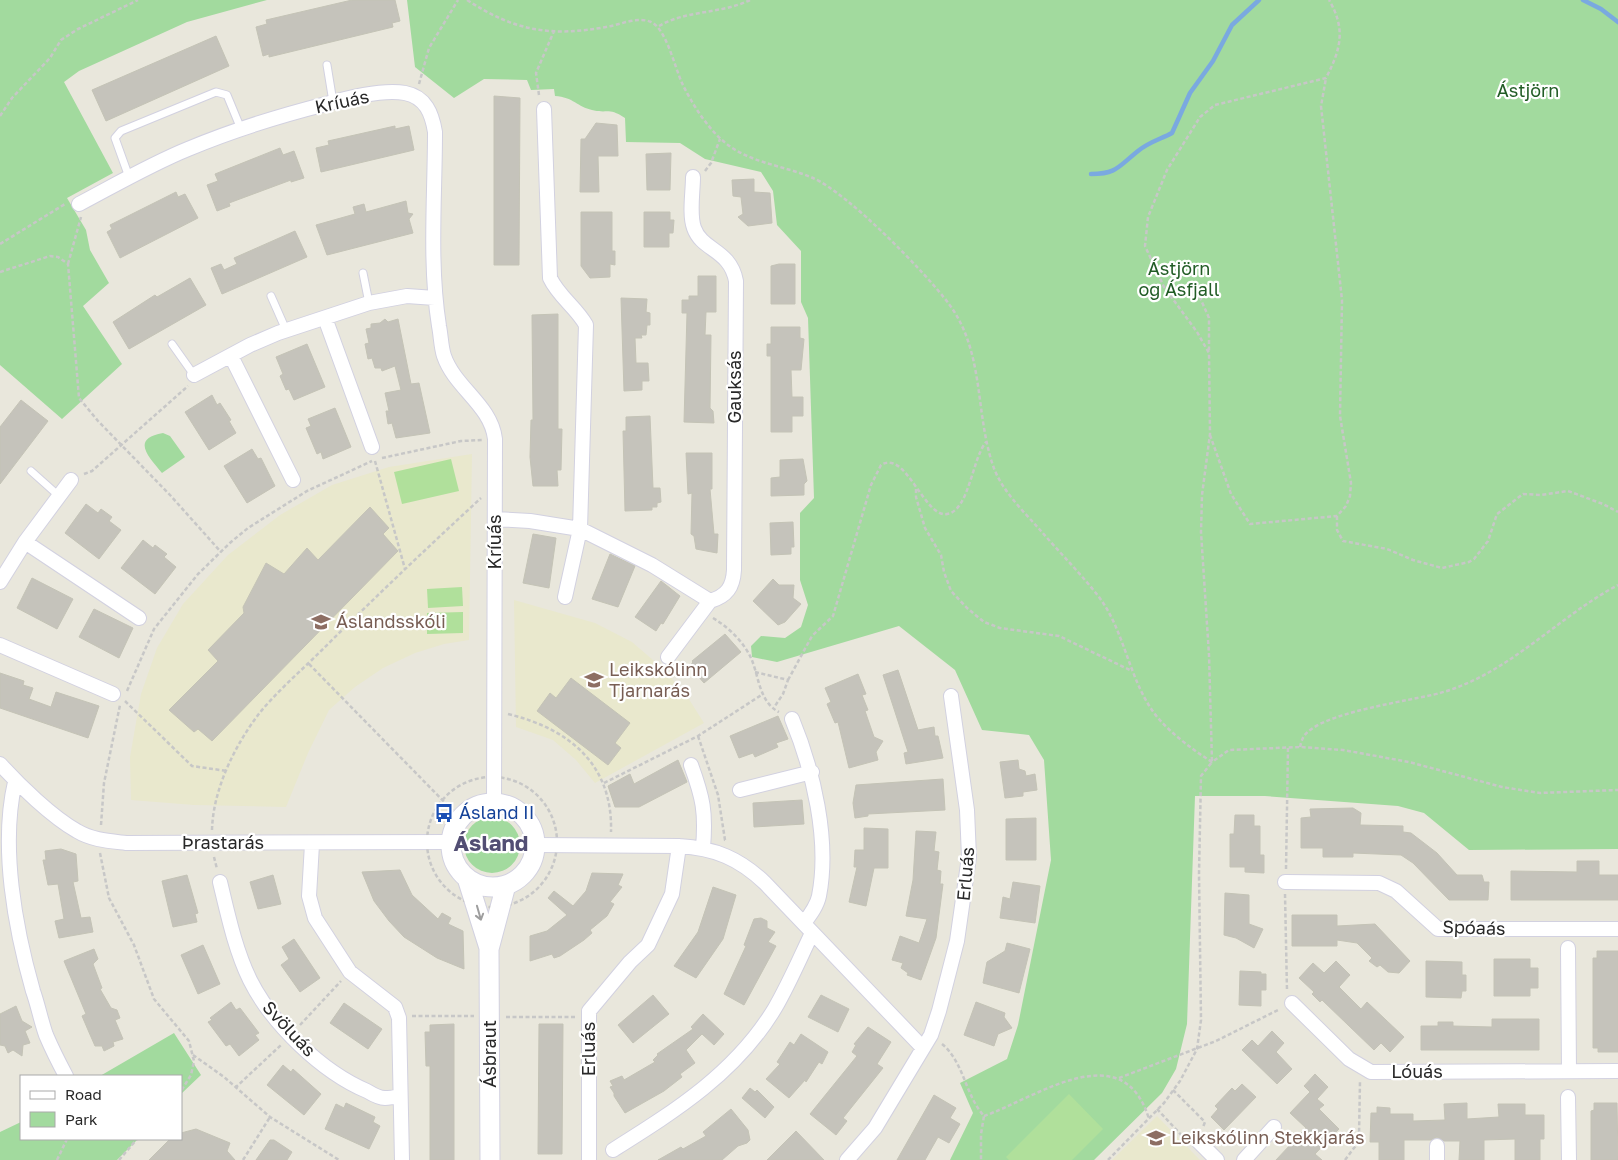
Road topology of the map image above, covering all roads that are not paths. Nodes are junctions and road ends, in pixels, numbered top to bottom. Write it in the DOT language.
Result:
graph roads {
  1 [pos="327,65"];
  2 [pos="333,102"];
  3 [pos="544,109"];
  4 [pos="241,129"];
  5 [pos="129,177"];
  6 [pos="693,178"];
  7 [pos="79,204"];
  8 [pos="363,273"];
  9 [pos="271,296"];
  10 [pos="434,298"];
  11 [pos="369,303"];
  12 [pos="325,318"];
  13 [pos="286,330"];
  14 [pos="172,344"];
  15 [pos="232,356"];
  16 [pos="194,376"];
  17 [pos="374,453"];
  18 [pos="31,471"];
  19 [pos="71,480"];
  20 [pos="293,480"];
  21 [pos="58,496"];
  22 [pos="495,520"];
  23 [pos="580,529"];
  24 [pos="25,542"];
  25 [pos="1,578"];
  26 [pos="565,597"];
  27 [pos="706,606"];
  28 [pos="140,618"];
  29 [pos="0,645"];
  30 [pos="668,656"];
  31 [pos="119,693"];
  32 [pos="952,696"];
  33 [pos="792,719"];
  34 [pos="0,764"];
  35 [pos="691,765"];
  36 [pos="812,772"];
  37 [pos="15,782"];
  38 [pos="740,790"];
  39 [pos="494,802"];
  40 [pos="451,842"];
  41 [pos="312,844"];
  42 [pos="536,845"];
  43 [pos="679,846"];
  44 [pos="703,848"];
  45 [pos="467,878"];
  46 [pos="220,882"];
  47 [pos="1286,882"];
  48 [pos="506,885"];
  49 [pos="808,928"];
  50 [pos="1618,929"];
  51 [pos="1568,948"];
  52 [pos="489,949"];
  53 [pos="1292,1003"];
  54 [pos="923,1048"];
  55 [pos="1569,1071"];
  56 [pos="1618,1071"];
  57 [pos="66,1075"];
  58 [pos="400,1096"];
  59 [pos="1568,1097"];
  60 [pos="1274,1127"];
  61 [pos="1198,1141"];
  62 [pos="613,1150"];
  63 [pos="402,1160"];
  64 [pos="490,1160"];
  65 [pos="589,1160"];
  66 [pos="847,1160"];
  67 [pos="1217,1160"];
  68 [pos="1244,1160"];
  69 [pos="1569,1160"];
  1 -- 2 [label="lane"];
  2 -- 4 [label="street, Kríuás"];
  2 -- 10 [label="street, Kríuás"];
  3 -- 23 [label="street"];
  4 -- 5 [label="street, Kríuás"];
  4 -- 5 [label="lane"];
  5 -- 7 [label="street, Kríuás"];
  6 -- 27 [label="street, Gauksás"];
  8 -- 11 [label="lane"];
  9 -- 13 [label="lane"];
  10 -- 11 [label="street"];
  10 -- 22 [label="street, Kríuás"];
  11 -- 12 [label="street"];
  12 -- 13 [label="street"];
  12 -- 17 [label="street"];
  13 -- 15 [label="street"];
  14 -- 16 [label="lane"];
  15 -- 16 [label="street"];
  15 -- 20 [label="street"];
  18 -- 21 [label="lane"];
  19 -- 21 [label="street"];
  21 -- 24 [label="street"];
  22 -- 23 [label="street"];
  22 -- 39 [label="street, Kríuás"];
  23 -- 26 [label="street"];
  23 -- 27 [label="street"];
  24 -- 25 [label="street"];
  24 -- 28 [label="street"];
  27 -- 30 [label="street, Gauksás"];
  29 -- 31 [label="street"];
  32 -- 54 [label="street, Erluás"];
  33 -- 36 [label="street"];
  34 -- 37 [label="street, Þrastarás"];
  35 -- 44 [label="street"];
  36 -- 38 [label="street"];
  36 -- 49 [label="street"];
  37 -- 41 [label="street, Þrastarás"];
  37 -- 57 [label="street"];
  39 -- 40 [label="street"];
  39 -- 42 [label="street"];
  40 -- 41 [label="street, Þrastarás"];
  40 -- 45 [label="street"];
  41 -- 58 [label="street"];
  42 -- 43 [label="street"];
  42 -- 48 [label="street"];
  43 -- 44 [label="street"];
  43 -- 65 [label="street, Erluás"];
  44 -- 49 [label="street"];
  45 -- 48 [label="street"];
  45 -- 52 [label="street, Ásbraut, one-way"];
  46 -- 58 [label="street, Svöluás"];
  47 -- 50 [label="street, Spóaás"];
  48 -- 52 [label="street, Ásbraut"];
  49 -- 54 [label="street"];
  49 -- 62 [label="street"];
  51 -- 55 [label="street"];
  52 -- 64 [label="street, Ásbraut"];
  53 -- 55 [label="street, Lóuás"];
  54 -- 66 [label="street, Erluás"];
  55 -- 56 [label="street, Lóuás"];
  58 -- 63 [label="street"];
  59 -- 69 [label="street"];
  60 -- 68 [label="street"];
  61 -- 67 [label="street"];
}
